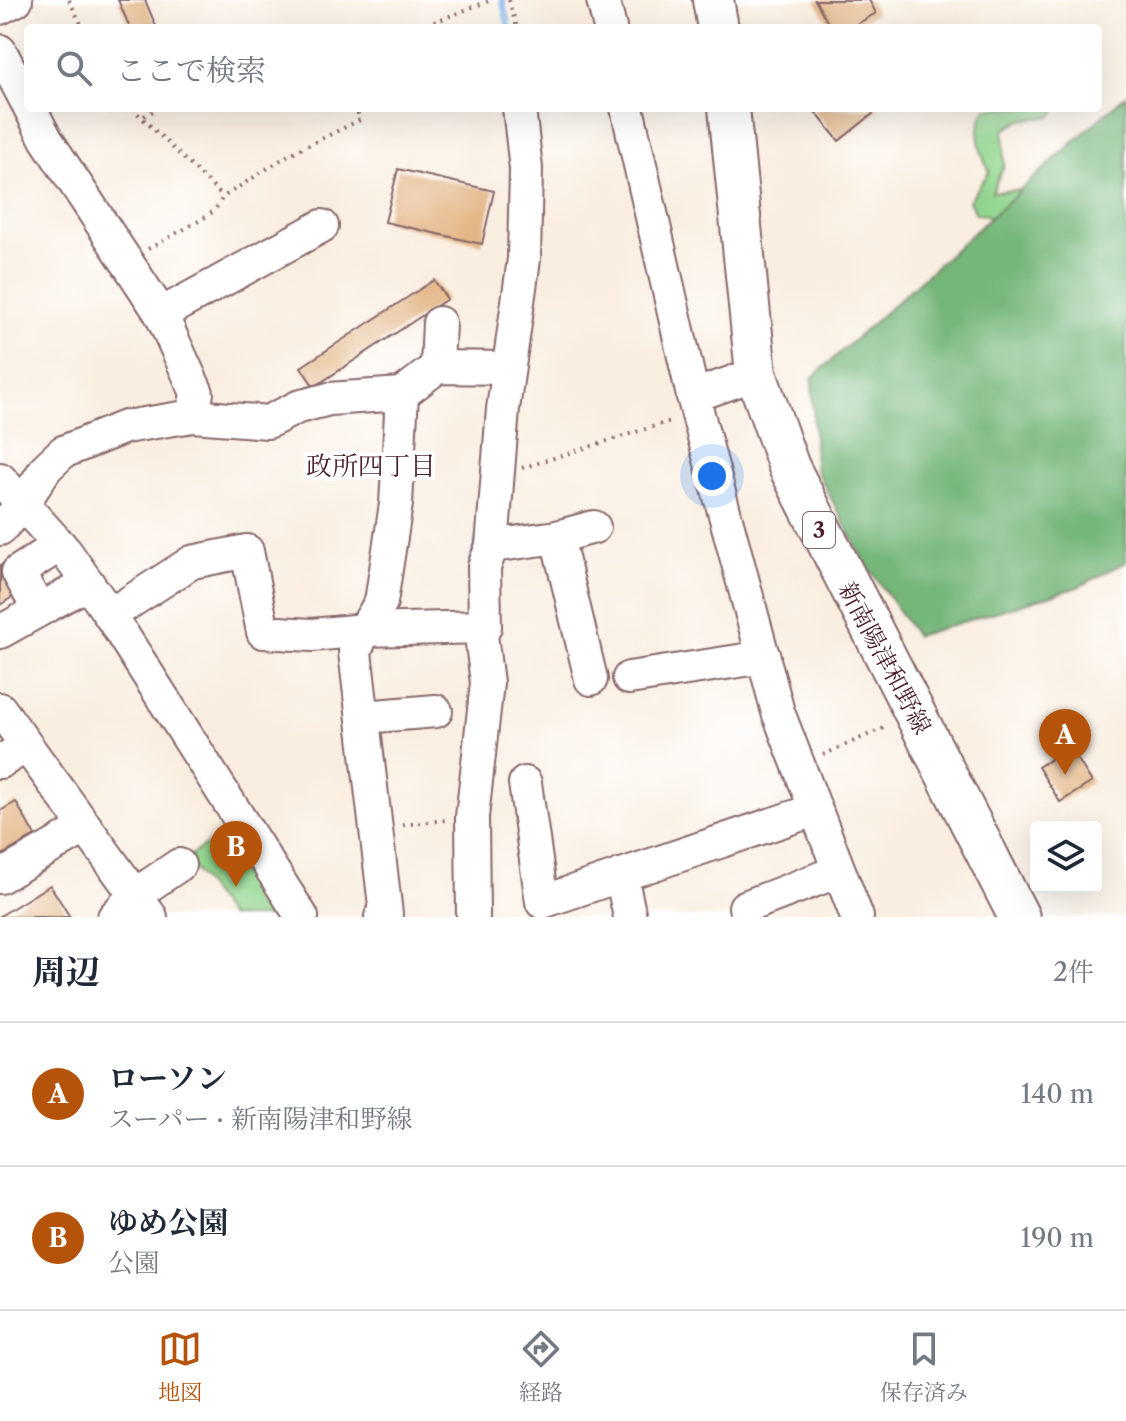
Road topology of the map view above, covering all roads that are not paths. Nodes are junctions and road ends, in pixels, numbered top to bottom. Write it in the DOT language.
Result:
graph roads {
  1 [pos="16,0"];
  2 [pos="603,0"];
  3 [pos="713,0"];
  4 [pos="0,8"];
  5 [pos="609,24"];
  6 [pos="717,24"];
  7 [pos="0,51"];
  8 [pos="24,97"];
  9 [pos="32,112"];
  10 [pos="519,112"];
  11 [pos="628,112"];
  12 [pos="729,112"];
  13 [pos="322,226"];
  14 [pos="161,314"];
  15 [pos="439,323"];
  16 [pos="437,367"];
  17 [pos="508,368"];
  18 [pos="756,374"];
  19 [pos="402,394"];
  20 [pos="695,402"];
  21 [pos="193,416"];
  22 [pos="0,479"];
  23 [pos="23,504"];
  24 [pos="594,527"];
  25 [pos="0,529"];
  26 [pos="557,537"];
  27 [pos="60,545"];
  28 [pos="492,546"];
  29 [pos="88,583"];
  30 [pos="39,610"];
  31 [pos="110,615"];
  32 [pos="480,627"];
  33 [pos="364,630"];
  34 [pos="0,632"];
  35 [pos="764,657"];
  36 [pos="591,679"];
  37 [pos="641,682"];
  38 [pos="0,709"];
  39 [pos="436,711"];
  40 [pos="363,717"];
  41 [pos="12,755"];
  42 [pos="525,783"];
  43 [pos="814,810"];
  44 [pos="86,827"];
  45 [pos="179,865"];
  46 [pos="839,871"];
  47 [pos="621,875"];
  48 [pos="0,877"];
  49 [pos="745,907"];
  50 [pos="134,910"];
  51 [pos="302,917"];
  52 [pos="381,917"];
  53 [pos="473,917"];
  54 [pos="630,917"];
  55 [pos="857,917"];
  56 [pos="1019,917"];
  1 -- 4 [label="street"];
  2 -- 5 [label="street"];
  3 -- 6 [label="main road"];
  7 -- 8 [label="street"];
  9 -- 14 [label="street"];
  10 -- 17 [label="street"];
  11 -- 20 [label="street"];
  12 -- 18 [label="main road, 新南陽津和野線 / 3"];
  13 -- 14 [label="street"];
  14 -- 21 [label="street"];
  15 -- 16 [label="street"];
  16 -- 17 [label="street"];
  16 -- 19 [label="street"];
  17 -- 28 [label="street"];
  18 -- 20 [label="street"];
  18 -- 56 [label="main road, 新南陽津和野線 / 3"];
  19 -- 21 [label="street"];
  19 -- 33 [label="street"];
  20 -- 35 [label="street"];
  21 -- 23 [label="street"];
  22 -- 23 [label="street"];
  23 -- 25 [label="street"];
  23 -- 27 [label="street"];
  24 -- 26 [label="street"];
  26 -- 28 [label="street"];
  26 -- 36 [label="street"];
  27 -- 29 [label="street"];
  27 -- 30 [label="street"];
  28 -- 32 [label="street"];
  29 -- 30 [label="street"];
  29 -- 31 [label="street"];
  30 -- 34 [label="street"];
  31 -- 33 [label="street"];
  31 -- 51 [label="street"];
  32 -- 33 [label="street"];
  32 -- 53 [label="street"];
  33 -- 40 [label="street"];
  35 -- 37 [label="street"];
  35 -- 43 [label="street"];
  38 -- 41 [label="street"];
  39 -- 40 [label="street"];
  40 -- 52 [label="street"];
  41 -- 44 [label="street"];
  42 -- 47 [label="street"];
  43 -- 46 [label="street"];
  43 -- 47 [label="street"];
  44 -- 48 [label="street"];
  44 -- 50 [label="street"];
  45 -- 50 [label="street"];
  46 -- 49 [label="street"];
  46 -- 55 [label="street"];
  47 -- 54 [label="street"];
}
